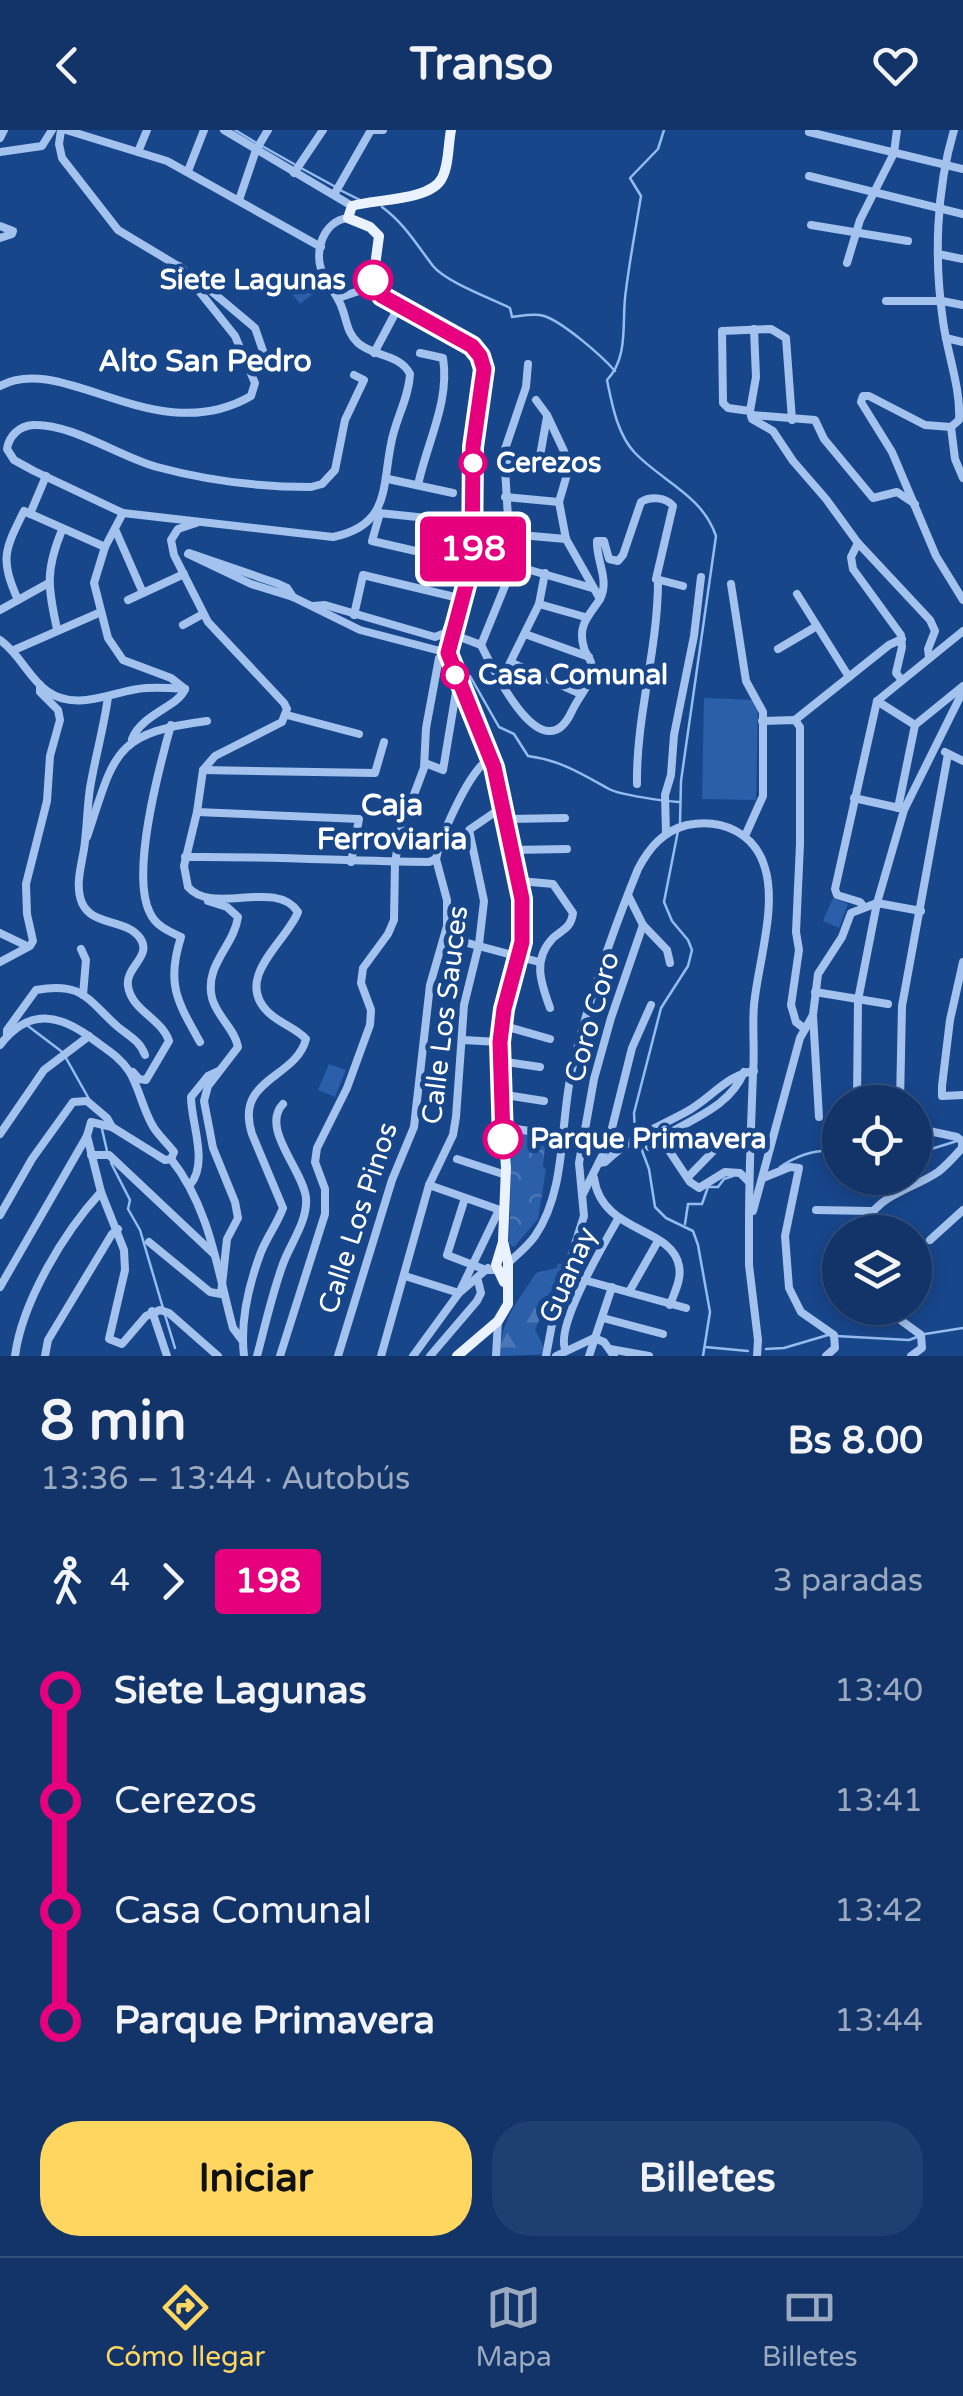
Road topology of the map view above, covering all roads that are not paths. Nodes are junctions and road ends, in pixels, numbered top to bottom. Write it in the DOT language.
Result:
graph roads {
  1 [pos="4,130"];
  2 [pos="52,130"];
  3 [pos="63,130"];
  4 [pos="147,130"];
  5 [pos="204,130"];
  6 [pos="224,130"];
  7 [pos="268,130"];
  8 [pos="322,130"];
  9 [pos="372,130"];
  10 [pos="383,130"];
  11 [pos="451,130"];
  12 [pos="897,130"];
  13 [pos="809,132"];
  14 [pos="953,134"];
  15 [pos="0,138"];
  16 [pos="963,142"];
  17 [pos="256,150"];
  18 [pos="0,152"];
  19 [pos="138,152"];
  20 [pos="894,153"];
  21 [pos="945,165"];
  22 [pos="963,169"];
  23 [pos="188,171"];
  24 [pos="294,173"];
  25 [pos="809,176"];
  26 [pos="874,191"];
  27 [pos="335,193"];
  28 [pos="239,200"];
  29 [pos="939,209"];
  30 [pos="350,212"];
  31 [pos="963,214"];
  32 [pos="811,225"];
  33 [pos="0,226"];
  34 [pos="856,232"];
  35 [pos="0,238"];
  36 [pos="908,241"];
  37 [pos="322,247"];
  38 [pos="938,254"];
  39 [pos="963,260"];
  40 [pos="847,263"];
  41 [pos="179,266"];
  42 [pos="374,286"];
  43 [pos="338,298"];
  44 [pos="942,300"];
  45 [pos="886,301"];
  46 [pos="399,306"];
  47 [pos="963,306"];
  48 [pos="754,329"];
  49 [pos="946,338"];
  50 [pos="963,342"];
  51 [pos="374,353"];
  52 [pos="420,353"];
  53 [pos="528,364"];
  54 [pos="270,372"];
  55 [pos="354,374"];
  56 [pos="952,376"];
  57 [pos="963,379"];
  58 [pos="0,386"];
  59 [pos="536,400"];
  60 [pos="751,413"];
  61 [pos="548,414"];
  62 [pos="792,420"];
  63 [pos="961,424"];
  64 [pos="951,427"];
  65 [pos="503,461"];
  66 [pos="538,467"];
  67 [pos="567,472"];
  68 [pos="46,476"];
  69 [pos="963,478"];
  70 [pos="388,479"];
  71 [pos="418,485"];
  72 [pos="453,493"];
  73 [pos="505,498"];
  74 [pos="559,502"];
  75 [pos="915,504"];
  76 [pos="27,512"];
  77 [pos="377,512"];
  78 [pos="123,513"];
  79 [pos="198,521"];
  80 [pos="454,527"];
  81 [pos="115,529"];
  82 [pos="62,530"];
  83 [pos="509,534"];
  84 [pos="566,539"];
  85 [pos="858,544"];
  86 [pos="105,547"];
  87 [pos="446,558"];
  88 [pos="509,564"];
  89 [pos="182,569"];
  90 [pos="546,573"];
  91 [pos="701,577"];
  92 [pos="658,581"];
  93 [pos="47,584"];
  94 [pos="731,584"];
  95 [pos="683,586"];
  96 [pos="596,589"];
  97 [pos="143,593"];
  98 [pos="797,594"];
  99 [pos="600,599"];
  100 [pos="18,600"];
  101 [pos="128,600"];
  102 [pos="963,600"];
  103 [pos="462,603"];
  104 [pos="538,604"];
  105 [pos="313,606"];
  106 [pos="0,610"];
  107 [pos="101,612"];
  108 [pos="202,614"];
  109 [pos="354,615"];
  110 [pos="585,617"];
  111 [pos="183,624"];
  112 [pos="817,626"];
  113 [pos="57,630"];
  114 [pos="963,631"];
  115 [pos="451,634"];
  116 [pos="525,634"];
  117 [pos="902,639"];
  118 [pos="0,640"];
  119 [pos="481,644"];
  120 [pos="778,649"];
  121 [pos="14,650"];
  122 [pos="448,653"];
  123 [pos="588,657"];
  124 [pos="929,657"];
  125 [pos="512,664"];
  126 [pos="849,677"];
  127 [pos="901,679"];
  128 [pos="458,680"];
  129 [pos="500,684"];
  130 [pos="40,685"];
  131 [pos="185,689"];
  132 [pos="963,689"];
  133 [pos="581,694"];
  134 [pos="108,697"];
  135 [pos="877,700"];
  136 [pos="287,715"];
  137 [pos="795,720"];
  138 [pos="207,721"];
  139 [pos="762,722"];
  140 [pos="171,725"];
  141 [pos="915,726"];
  142 [pos="360,734"];
  143 [pos="132,741"];
  144 [pos="384,742"];
  145 [pos="936,748"];
  146 [pos="948,754"];
  147 [pos="489,758"];
  148 [pos="963,761"];
  149 [pos="424,763"];
  150 [pos="203,770"];
  151 [pos="637,784"];
  152 [pos="854,798"];
  153 [pos="901,809"];
  154 [pos="197,812"];
  155 [pos="503,813"];
  156 [pos="565,818"];
  157 [pos="669,832"];
  158 [pos="745,836"];
  159 [pos="85,845"];
  160 [pos="567,849"];
  161 [pos="512,850"];
  162 [pos="185,858"];
  163 [pos="436,859"];
  164 [pos="352,862"];
  165 [pos="394,862"];
  166 [pos="520,882"];
  167 [pos="628,895"];
  168 [pos="201,896"];
  169 [pos="877,903"];
  170 [pos="864,907"];
  171 [pos="921,911"];
  172 [pos="644,925"];
  173 [pos="0,933"];
  174 [pos="445,936"];
  175 [pos="479,944"];
  176 [pos="28,947"];
  177 [pos="81,950"];
  178 [pos="519,956"];
  179 [pos="0,962"];
  180 [pos="538,962"];
  181 [pos="963,962"];
  182 [pos="670,963"];
  183 [pos="815,992"];
  184 [pos="83,995"];
  185 [pos="858,1000"];
  186 [pos="888,1004"];
  187 [pos="650,1005"];
  188 [pos="550,1008"];
  189 [pos="813,1016"];
  190 [pos="501,1025"];
  191 [pos="805,1030"];
  192 [pos="7,1036"];
  193 [pos="89,1036"];
  194 [pos="550,1039"];
  195 [pos="463,1040"];
  196 [pos="200,1042"];
  197 [pos="500,1042"];
  198 [pos="0,1045"];
  199 [pos="144,1055"];
  200 [pos="499,1061"];
  201 [pos="540,1067"];
  202 [pos="128,1070"];
  203 [pos="219,1071"];
  204 [pos="749,1072"];
  205 [pos="857,1085"];
  206 [pos="900,1085"];
  207 [pos="500,1094"];
  208 [pos="963,1095"];
  209 [pos="544,1101"];
  210 [pos="283,1104"];
  211 [pos="819,1117"];
  212 [pos="112,1127"];
  213 [pos="502,1127"];
  214 [pos="932,1131"];
  215 [pos="0,1134"];
  216 [pos="542,1134"];
  217 [pos="87,1136"];
  218 [pos="728,1136"];
  219 [pos="960,1136"];
  220 [pos="660,1138"];
  221 [pos="649,1146"];
  222 [pos="92,1154"];
  223 [pos="458,1158"];
  224 [pos="171,1159"];
  225 [pos="599,1163"];
  226 [pos="506,1175"];
  227 [pos="593,1176"];
  228 [pos="688,1178"];
  229 [pos="763,1178"];
  230 [pos="749,1182"];
  231 [pos="190,1185"];
  232 [pos="429,1186"];
  233 [pos="100,1192"];
  234 [pos="584,1194"];
  235 [pos="465,1198"];
  236 [pos="502,1210"];
  237 [pos="816,1210"];
  238 [pos="963,1210"];
  239 [pos="871,1212"];
  240 [pos="0,1215"];
  241 [pos="870,1215"];
  242 [pos="618,1220"];
  243 [pos="749,1226"];
  244 [pos="118,1230"];
  245 [pos="932,1238"];
  246 [pos="658,1241"];
  247 [pos="149,1242"];
  248 [pos="214,1254"];
  249 [pos="475,1264"];
  250 [pos="503,1264"];
  251 [pos="486,1270"];
  252 [pos="405,1276"];
  253 [pos="584,1280"];
  254 [pos="478,1281"];
  255 [pos="612,1287"];
  256 [pos="0,1288"];
  257 [pos="223,1291"];
  258 [pos="628,1292"];
  259 [pos="459,1294"];
  260 [pos="670,1305"];
  261 [pos="686,1308"];
  262 [pos="152,1312"];
  263 [pos="603,1318"];
  264 [pos="498,1321"];
  265 [pos="907,1325"];
  266 [pos="662,1334"];
  267 [pos="594,1338"];
  268 [pos="242,1340"];
  269 [pos="122,1344"];
  270 [pos="565,1349"];
  271 [pos="612,1352"];
  272 [pos="15,1356"];
  273 [pos="45,1356"];
  274 [pos="126,1356"];
  275 [pos="167,1356"];
  276 [pos="218,1356"];
  277 [pos="244,1356"];
  278 [pos="257,1356"];
  279 [pos="280,1356"];
  280 [pos="338,1356"];
  281 [pos="381,1356"];
  282 [pos="413,1356"];
  283 [pos="430,1356"];
  284 [pos="457,1356"];
  285 [pos="496,1356"];
  286 [pos="546,1356"];
  287 [pos="556,1356"];
  288 [pos="588,1356"];
  289 [pos="648,1356"];
  290 [pos="757,1356"];
  291 [pos="826,1356"];
  292 [pos="911,1356"];
  1 -- 15 [label="street"];
  2 -- 18 [label="street"];
  3 -- 19 [label="street"];
  3 -- 41 [label="street"];
  4 -- 19 [label="street"];
  5 -- 23 [label="street"];
  6 -- 17 [label="street"];
  7 -- 17 [label="street"];
  8 -- 24 [label="street"];
  9 -- 10 [label="street"];
  9 -- 27 [label="street"];
  11 -- 30 [label="main road"];
  12 -- 20 [label="street"];
  13 -- 20 [label="street"];
  14 -- 16 [label="street"];
  14 -- 21 [label="street"];
  17 -- 24 [label="street"];
  17 -- 28 [label="street"];
  19 -- 23 [label="street"];
  20 -- 21 [label="street"];
  20 -- 26 [label="street"];
  21 -- 22 [label="street"];
  21 -- 29 [label="street"];
  23 -- 28 [label="street"];
  24 -- 27 [label="street"];
  25 -- 26 [label="street"];
  26 -- 29 [label="street"];
  26 -- 34 [label="street"];
  27 -- 30 [label="street"];
  28 -- 37 [label="street"];
  29 -- 31 [label="street"];
  29 -- 38 [label="street"];
  30 -- 37 [label="street"];
  30 -- 42 [label="main road"];
  32 -- 34 [label="street"];
  33 -- 35 [label="street"];
  34 -- 36 [label="street"];
  34 -- 40 [label="street"];
  37 -- 43 [label="street"];
  38 -- 39 [label="street"];
  38 -- 44 [label="street"];
  41 -- 54 [label="street"];
  41 -- 58 [label="street"];
  42 -- 43 [label="street"];
  42 -- 46 [label="main road"];
  43 -- 51 [label="street"];
  44 -- 45 [label="street"];
  44 -- 47 [label="street"];
  44 -- 49 [label="street"];
  46 -- 51 [label="street"];
  46 -- 103 [label="main road"];
  48 -- 60 [label="street"];
  48 -- 60 [label="street"];
  48 -- 62 [label="street"];
  49 -- 50 [label="street"];
  49 -- 56 [label="street"];
  51 -- 70 [label="street"];
  52 -- 71 [label="street"];
  53 -- 65 [label="street"];
  55 -- 68 [label="street"];
  56 -- 57 [label="street"];
  56 -- 63 [label="street"];
  59 -- 61 [label="street"];
  60 -- 62 [label="street"];
  60 -- 85 [label="street"];
  61 -- 66 [label="street"];
  61 -- 67 [label="street"];
  62 -- 75 [label="street"];
  63 -- 64 [label="street"];
  64 -- 69 [label="street"];
  64 -- 75 [label="street"];
  65 -- 66 [label="street"];
  65 -- 73 [label="street"];
  66 -- 67 [label="street"];
  67 -- 74 [label="street"];
  68 -- 76 [label="street"];
  68 -- 78 [label="street"];
  70 -- 71 [label="street"];
  70 -- 77 [label="street"];
  71 -- 72 [label="street"];
  73 -- 74 [label="street"];
  73 -- 83 [label="street"];
  74 -- 84 [label="street"];
  75 -- 102 [label="street"];
  76 -- 82 [label="street"];
  76 -- 100 [label="street"];
  77 -- 79 [label="street"];
  77 -- 80 [label="street"];
  77 -- 87 [label="street"];
  78 -- 79 [label="street"];
  78 -- 81 [label="street"];
  79 -- 89 [label="street"];
  81 -- 86 [label="street"];
  81 -- 97 [label="street"];
  82 -- 86 [label="street"];
  82 -- 93 [label="street"];
  83 -- 84 [label="street"];
  83 -- 88 [label="street"];
  84 -- 96 [label="street"];
  85 -- 117 [label="street"];
  85 -- 124 [label="street"];
  86 -- 107 [label="street"];
  88 -- 90 [label="street"];
  88 -- 119 [label="street"];
  89 -- 97 [label="street"];
  89 -- 105 [label="street"];
  89 -- 108 [label="street"];
  90 -- 96 [label="street"];
  90 -- 104 [label="street"];
  91 -- 157 [label="street"];
  92 -- 95 [label="street"];
  92 -- 99 [label="street"];
  92 -- 151 [label="street"];
  93 -- 100 [label="street"];
  93 -- 113 [label="street"];
  94 -- 139 [label="street"];
  96 -- 99 [label="street"];
  97 -- 101 [label="street"];
  98 -- 112 [label="street"];
  99 -- 110 [label="street"];
  100 -- 106 [label="street"];
  103 -- 109 [label="street"];
  103 -- 109 [label="street"];
  103 -- 115 [label="main road"];
  104 -- 110 [label="street"];
  104 -- 116 [label="street"];
  105 -- 109 [label="street"];
  105 -- 122 [label="street"];
  107 -- 113 [label="street"];
  107 -- 131 [label="street"];
  108 -- 111 [label="street"];
  108 -- 136 [label="street"];
  110 -- 123 [label="street"];
  112 -- 120 [label="street"];
  112 -- 126 [label="street"];
  113 -- 121 [label="street"];
  114 -- 124 [label="street"];
  115 -- 119 [label="street"];
  115 -- 122 [label="main road"];
  116 -- 123 [label="street"];
  116 -- 125 [label="street"];
  117 -- 126 [label="street"];
  117 -- 127 [label="street"];
  118 -- 121 [label="street"];
  119 -- 129 [label="street"];
  121 -- 130 [label="street"];
  122 -- 128 [label="main road"];
  122 -- 149 [label="street"];
  123 -- 133 [label="street"];
  124 -- 127 [label="street"];
  125 -- 129 [label="street"];
  125 -- 133 [label="street"];
  126 -- 137 [label="street"];
  127 -- 135 [label="street"];
  128 -- 147 [label="main road"];
  128 -- 149 [label="street"];
  129 -- 133 [label="street"];
  130 -- 134 [label="street"];
  130 -- 176 [label="street"];
  131 -- 134 [label="street"];
  131 -- 143 [label="street"];
  132 -- 141 [label="street"];
  132 -- 145 [label="street"];
  134 -- 159 [label="street"];
  135 -- 141 [label="street"];
  135 -- 152 [label="street"];
  136 -- 142 [label="street"];
  136 -- 150 [label="street"];
  137 -- 139 [label="street"];
  137 -- 191 [label="street"];
  138 -- 140 [label="street"];
  139 -- 158 [label="street"];
  140 -- 143 [label="street"];
  140 -- 196 [label="street"];
  141 -- 153 [label="street"];
  143 -- 159 [label="street"];
  144 -- 150 [label="street"];
  145 -- 146 [label="street"];
  145 -- 153 [label="street"];
  146 -- 148 [label="street"];
  146 -- 171 [label="street"];
  147 -- 155 [label="main road"];
  147 -- 163 [label="street"];
  149 -- 165 [label="street"];
  150 -- 154 [label="street"];
  152 -- 153 [label="street"];
  152 -- 170 [label="street"];
  153 -- 169 [label="street"];
  154 -- 162 [label="street"];
  154 -- 164 [label="street"];
  155 -- 156 [label="street"];
  155 -- 161 [label="main road"];
  155 -- 175 [label="street, Calle Los Sauces"];
  157 -- 158 [label="street"];
  157 -- 167 [label="street"];
  158 -- 204 [label="street"];
  159 -- 202 [label="street"];
  160 -- 161 [label="street"];
  161 -- 166 [label="main road"];
  162 -- 164 [label="street"];
  162 -- 168 [label="street"];
  163 -- 165 [label="street"];
  163 -- 174 [label="street, Calle Los Pinos"];
  164 -- 165 [label="street"];
  165 -- 279 [label="street"];
  166 -- 178 [label="main road"];
  166 -- 180 [label="street"];
  167 -- 172 [label="street"];
  167 -- 250 [label="street"];
  168 -- 203 [label="street"];
  168 -- 268 [label="street"];
  169 -- 170 [label="street"];
  169 -- 171 [label="street"];
  169 -- 185 [label="street"];
  170 -- 183 [label="street"];
  171 -- 206 [label="street"];
  172 -- 182 [label="street"];
  172 -- 234 [label="street, Coro Coro"];
  173 -- 176 [label="street"];
  174 -- 175 [label="street"];
  174 -- 280 [label="street, Calle Los Pinos"];
  175 -- 178 [label="street"];
  175 -- 195 [label="street, Calle Los Sauces"];
  176 -- 179 [label="street"];
  177 -- 184 [label="street"];
  178 -- 180 [label="street"];
  178 -- 190 [label="main road"];
  180 -- 188 [label="street"];
  181 -- 208 [label="street"];
  183 -- 185 [label="street"];
  183 -- 189 [label="street"];
  184 -- 192 [label="street"];
  184 -- 199 [label="street"];
  185 -- 186 [label="street"];
  185 -- 205 [label="street"];
  187 -- 225 [label="street"];
  189 -- 191 [label="street"];
  189 -- 211 [label="street"];
  190 -- 194 [label="street"];
  190 -- 197 [label="main road"];
  191 -- 229 [label="street"];
  192 -- 193 [label="street"];
  192 -- 198 [label="street"];
  193 -- 202 [label="street"];
  193 -- 215 [label="street"];
  195 -- 197 [label="street"];
  195 -- 232 [label="street, Calle Los Sauces"];
  197 -- 200 [label="main road"];
  200 -- 201 [label="street"];
  200 -- 207 [label="main road"];
  202 -- 224 [label="street"];
  203 -- 231 [label="street"];
  203 -- 257 [label="street"];
  204 -- 220 [label="street"];
  204 -- 225 [label="street"];
  204 -- 230 [label="street"];
  207 -- 209 [label="street"];
  207 -- 213 [label="main road"];
  210 -- 278 [label="street"];
  212 -- 217 [label="street"];
  212 -- 224 [label="street"];
  212 -- 240 [label="street"];
  213 -- 216 [label="street"];
  213 -- 226 [label="main road"];
  214 -- 219 [label="street"];
  217 -- 222 [label="street"];
  217 -- 256 [label="street"];
  218 -- 228 [label="street"];
  219 -- 239 [label="street"];
  220 -- 221 [label="street"];
  220 -- 228 [label="street"];
  222 -- 233 [label="street"];
  222 -- 248 [label="street"];
  223 -- 226 [label="street"];
  224 -- 231 [label="street"];
  225 -- 227 [label="street"];
  226 -- 236 [label="main road"];
  227 -- 234 [label="street"];
  227 -- 242 [label="street"];
  228 -- 230 [label="street"];
  229 -- 243 [label="street"];
  229 -- 291 [label="street"];
  230 -- 243 [label="street"];
  231 -- 248 [label="street"];
  232 -- 235 [label="street"];
  232 -- 252 [label="street, Calle Los Sauces"];
  233 -- 244 [label="street"];
  233 -- 272 [label="street"];
  234 -- 286 [label="street, Coro Coro"];
  235 -- 236 [label="street"];
  235 -- 249 [label="street"];
  236 -- 249 [label="street"];
  236 -- 250 [label="main road"];
  237 -- 239 [label="street"];
  238 -- 245 [label="street"];
  239 -- 241 [label="street"];
  242 -- 246 [label="street"];
  242 -- 253 [label="street, Guanay"];
  243 -- 290 [label="street"];
  244 -- 269 [label="street"];
  244 -- 273 [label="street"];
  246 -- 258 [label="street"];
  246 -- 260 [label="street"];
  247 -- 257 [label="street"];
  248 -- 257 [label="street"];
  249 -- 251 [label="street"];
  249 -- 259 [label="street"];
  250 -- 251 [label="street"];
  250 -- 264 [label="main road"];
  251 -- 254 [label="street"];
  252 -- 259 [label="street"];
  252 -- 281 [label="street, Calle Los Sauces"];
  253 -- 255 [label="street"];
  253 -- 270 [label="street, Guanay"];
  254 -- 259 [label="street"];
  254 -- 283 [label="street"];
  255 -- 258 [label="street"];
  255 -- 263 [label="street"];
  257 -- 268 [label="street"];
  258 -- 260 [label="street"];
  259 -- 282 [label="street"];
  260 -- 261 [label="street"];
  262 -- 269 [label="street"];
  262 -- 275 [label="street"];
  262 -- 276 [label="street"];
  263 -- 266 [label="street"];
  263 -- 267 [label="street"];
  264 -- 284 [label="main road"];
  264 -- 285 [label="street"];
  265 -- 292 [label="street"];
  267 -- 270 [label="street"];
  267 -- 271 [label="street"];
  267 -- 288 [label="street"];
  268 -- 277 [label="street"];
  269 -- 274 [label="street"];
  270 -- 287 [label="street"];
  271 -- 289 [label="street"];
}
